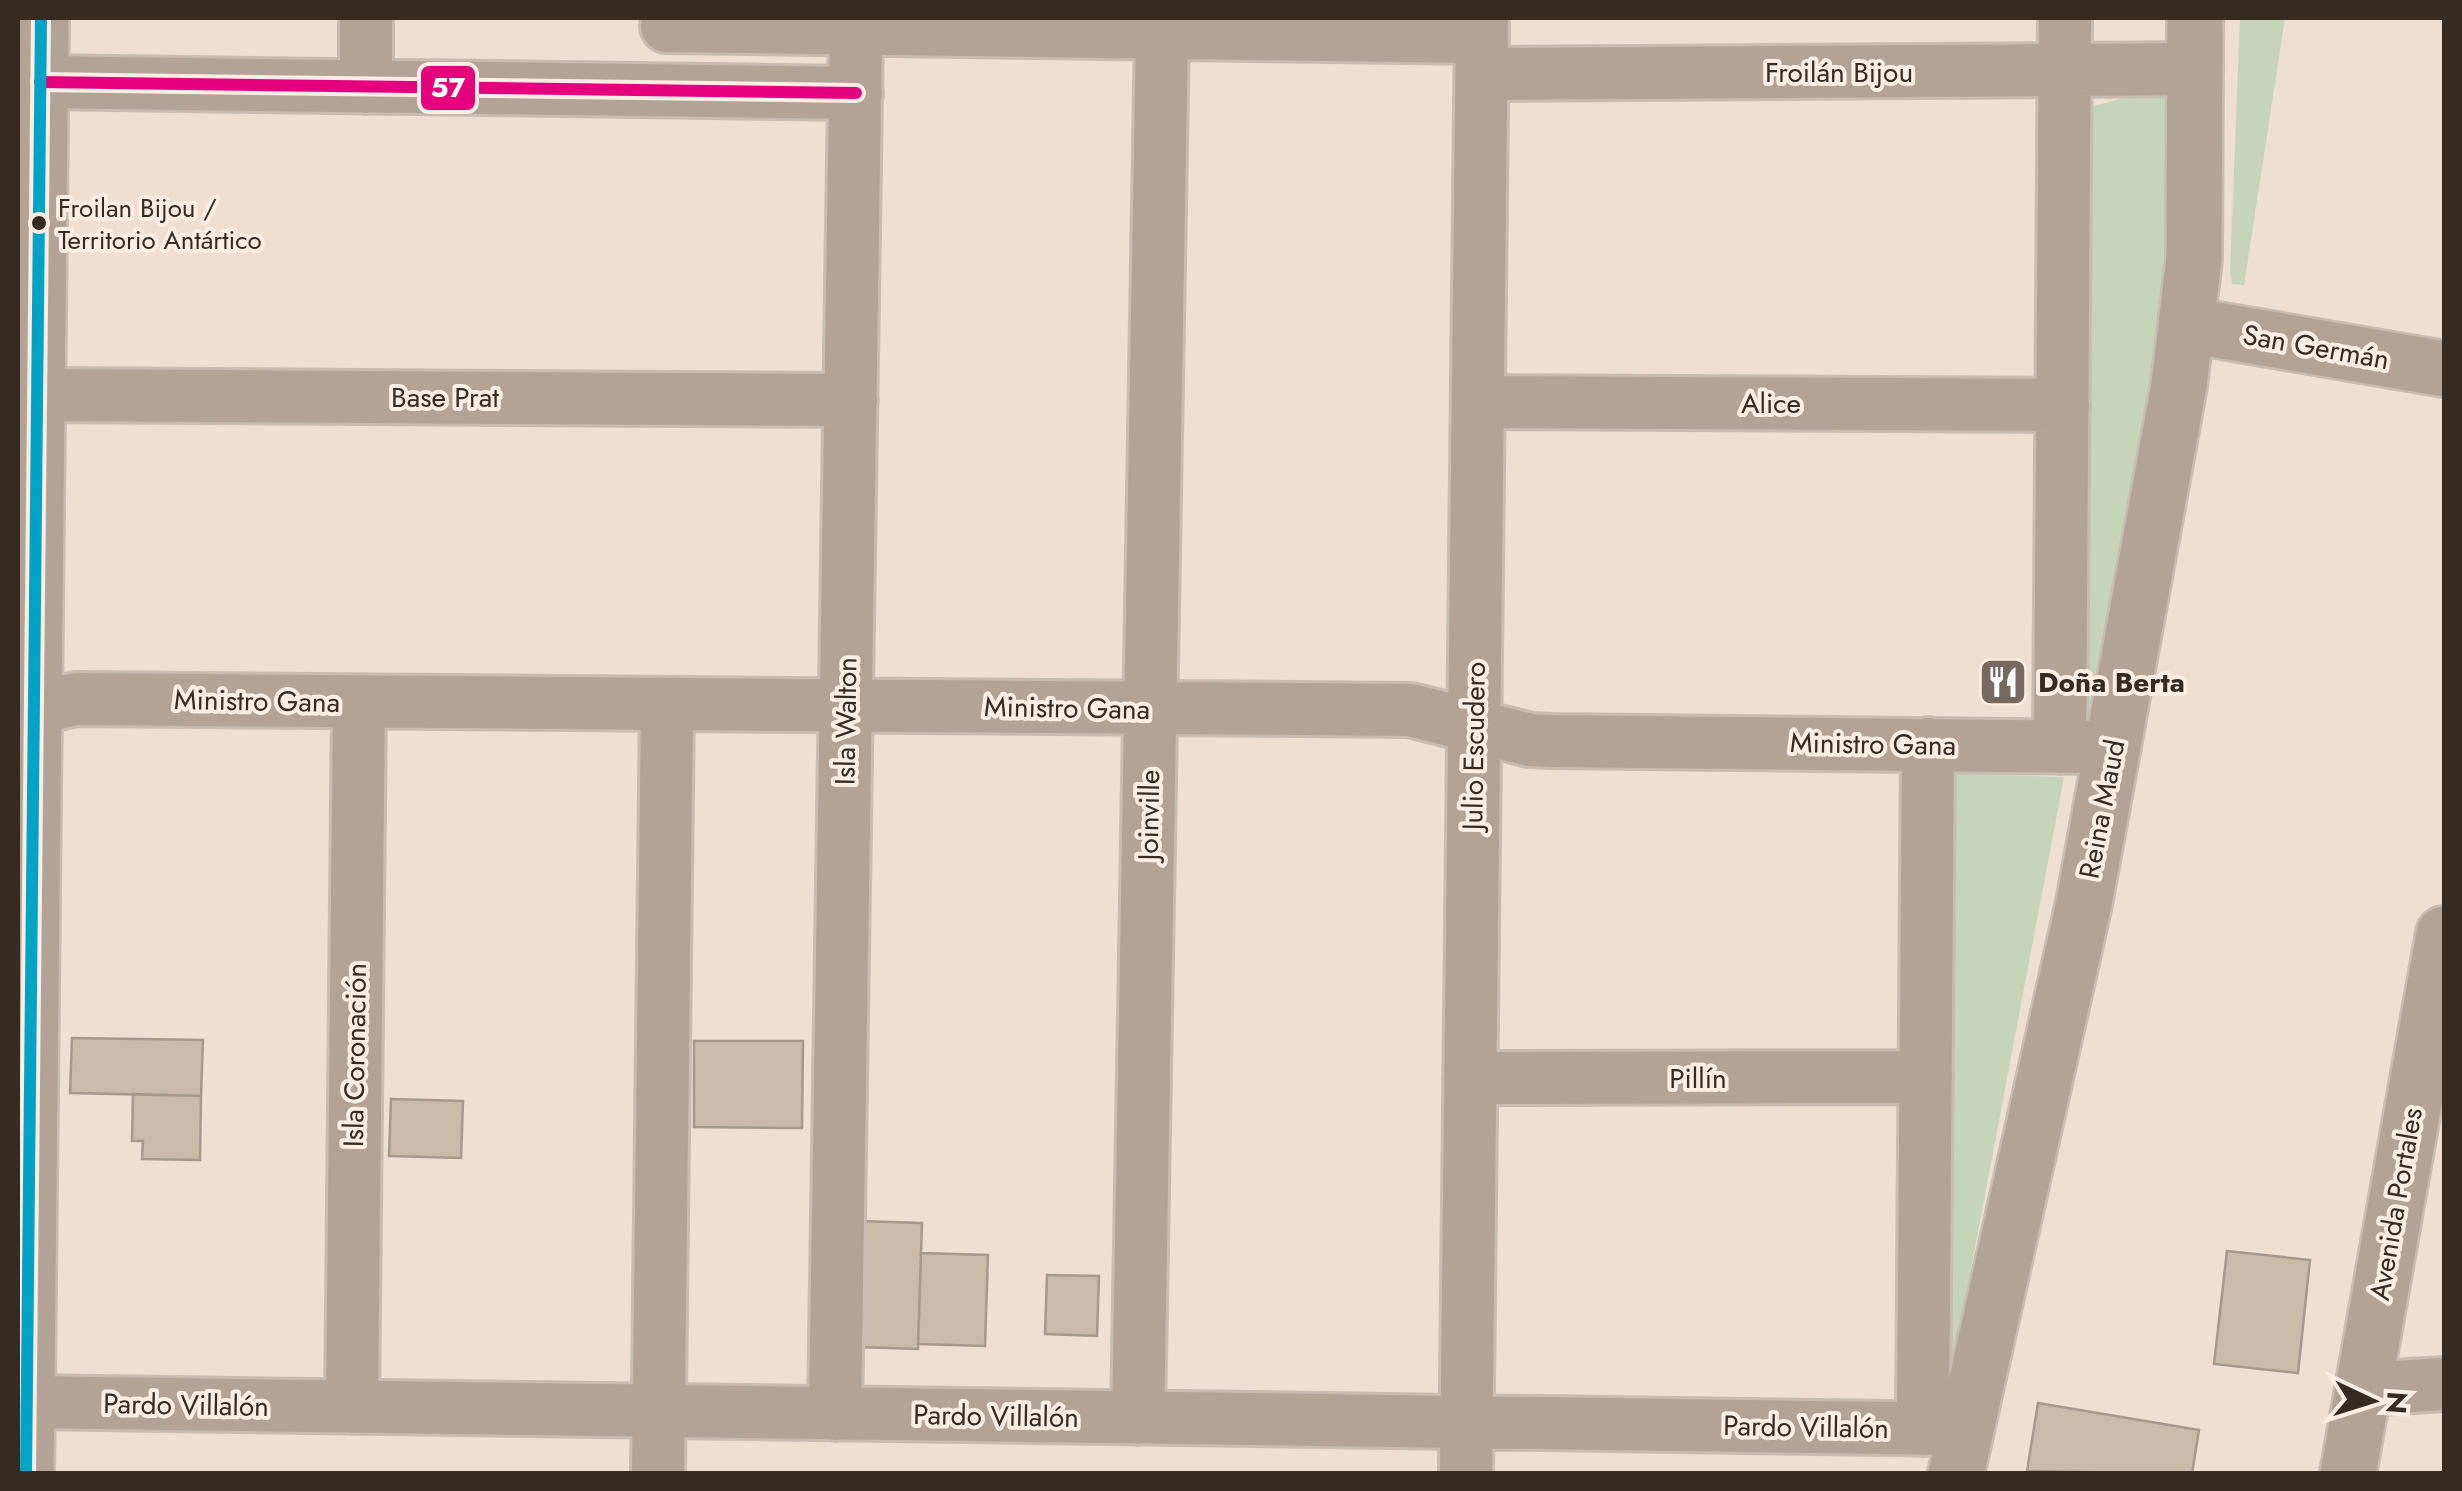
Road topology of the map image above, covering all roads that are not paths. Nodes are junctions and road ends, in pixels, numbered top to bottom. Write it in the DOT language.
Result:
graph roads {
  1 [pos="366,18"];
  2 [pos="2066,18"];
  3 [pos="667,22"];
  4 [pos="799,23"];
  5 [pos="856,29"];
  6 [pos="1162,32"];
  7 [pos="35,41"];
  8 [pos="1482,43"];
  9 [pos="2196,43"];
  10 [pos="2065,71"];
  11 [pos="366,87"];
  12 [pos="666,91"];
  13 [pos="856,93"];
  14 [pos="2188,325"];
  15 [pos="2444,368"];
  16 [pos="38,394"];
  17 [pos="851,400"];
  18 [pos="1478,402"];
  19 [pos="2063,405"];
  20 [pos="359,702"];
  21 [pos="667,704"];
  22 [pos="846,706"];
  23 [pos="1151,709"];
  24 [pos="27,710"];
  25 [pos="1475,724"];
  26 [pos="1928,744"];
  27 [pos="2060,746"];
  28 [pos="2114,746"];
  29 [pos="2442,959"];
  30 [pos="1470,1078"];
  31 [pos="1926,1078"];
  32 [pos="24,1368"];
  33 [pos="2444,1384"];
  34 [pos="2364,1389"];
  35 [pos="352,1408"];
  36 [pos="659,1411"];
  37 [pos="835,1414"];
  38 [pos="1138,1418"];
  39 [pos="1466,1422"];
  40 [pos="1948,1444"];
  41 [pos="26,1474"];
  42 [pos="658,1474"];
  43 [pos="1466,1474"];
  44 [pos="2348,1474"];
  1 -- 11 [label="street"];
  2 -- 10 [label="street, Reina Maud"];
  3 -- 4 [label="street, Froilán Bijou"];
  3 -- 12 [label="street"];
  4 -- 5 [label="street, Froilán Bijou"];
  5 -- 6 [label="street, Froilán Bijou"];
  5 -- 13 [label="street, Isla Walton"];
  6 -- 8 [label="street, Froilán Bijou"];
  6 -- 23 [label="street, Joinville"];
  7 -- 11 [label="street"];
  7 -- 16 [label="street"];
  8 -- 10 [label="street, Froilán Bijou"];
  8 -- 18 [label="street, Julio Escudero"];
  9 -- 10 [label="street, Froilán Bijou"];
  9 -- 14 [label="street, Reina Maud"];
  10 -- 19 [label="street, Reina Maud"];
  11 -- 12 [label="street"];
  12 -- 13 [label="street"];
  13 -- 17 [label="street, Isla Walton"];
  14 -- 15 [label="street, San Germán"];
  14 -- 28 [label="street, Reina Maud"];
  16 -- 17 [label="street, Base Prat"];
  16 -- 24 [label="street"];
  17 -- 22 [label="street, Isla Walton"];
  18 -- 19 [label="street, Alice"];
  18 -- 25 [label="street, Julio Escudero"];
  19 -- 27 [label="street, Reina Maud"];
  20 -- 21 [label="street, Ministro Gana"];
  20 -- 24 [label="street, Ministro Gana"];
  20 -- 35 [label="street, Isla Coronación"];
  21 -- 22 [label="street, Ministro Gana"];
  21 -- 36 [label="street"];
  22 -- 23 [label="street, Ministro Gana"];
  22 -- 37 [label="street, Isla Walton"];
  23 -- 25 [label="street, Ministro Gana"];
  23 -- 38 [label="street, Joinville"];
  24 -- 32 [label="street"];
  25 -- 26 [label="street, Ministro Gana"];
  25 -- 30 [label="street, Julio Escudero"];
  26 -- 27 [label="street, Ministro Gana"];
  26 -- 31 [label="street"];
  27 -- 28 [label="street, Ministro Gana"];
  28 -- 40 [label="street, Reina Maud"];
  29 -- 34 [label="street, Avenida Portales"];
  30 -- 31 [label="street, Pillín"];
  30 -- 39 [label="street, Julio Escudero"];
  31 -- 40 [label="street"];
  32 -- 35 [label="street, Pardo Villalón"];
  32 -- 41 [label="street"];
  33 -- 34 [label="street"];
  34 -- 44 [label="street, Avenida Portales"];
  35 -- 36 [label="street, Pardo Villalón"];
  36 -- 37 [label="street, Pardo Villalón"];
  36 -- 42 [label="street"];
  37 -- 38 [label="street, Pardo Villalón"];
  38 -- 39 [label="street, Pardo Villalón"];
  39 -- 40 [label="street, Pardo Villalón"];
  39 -- 43 [label="street, Julio Escudero"];
}
